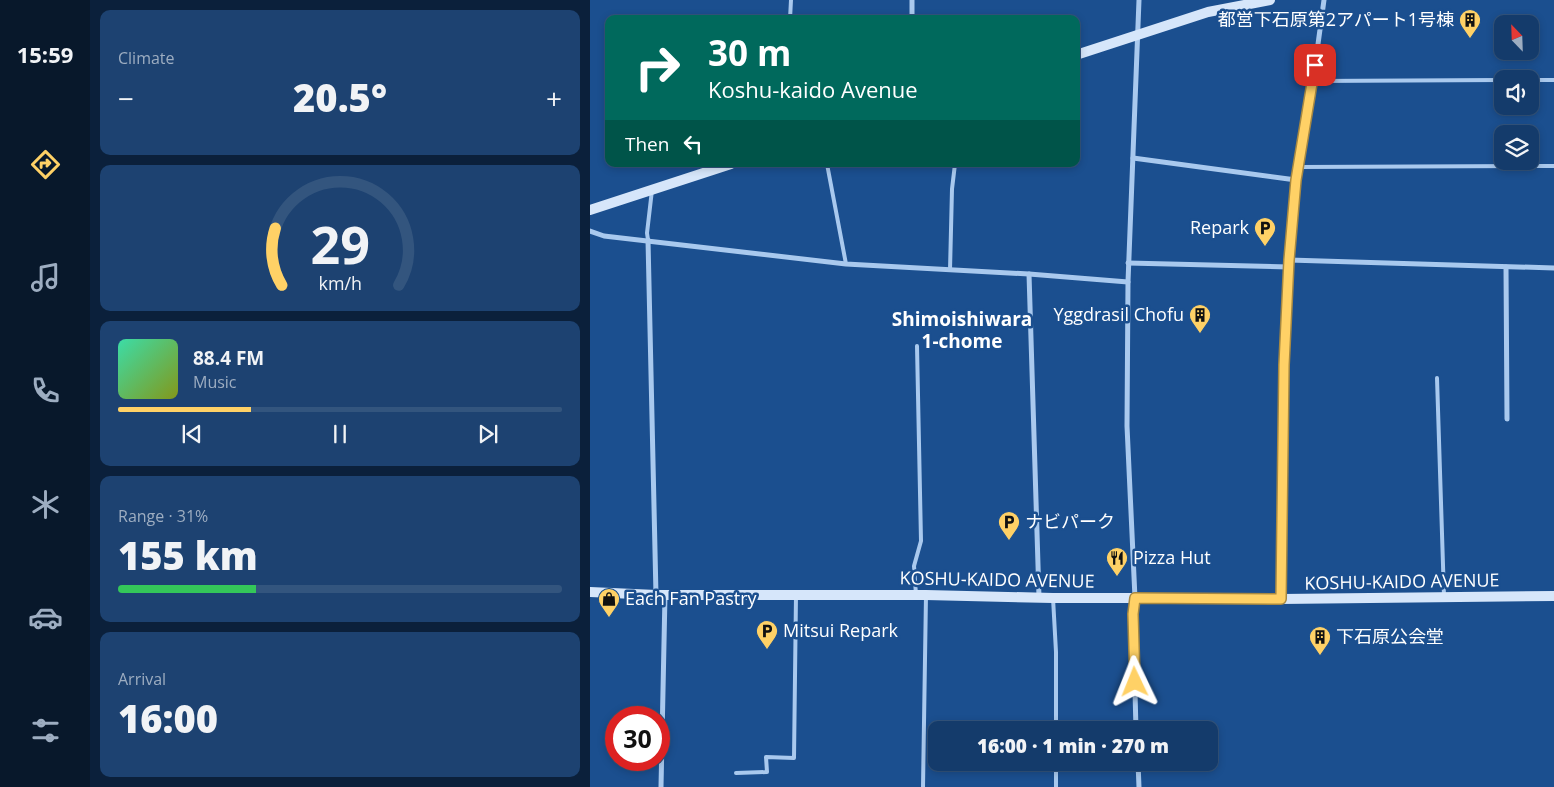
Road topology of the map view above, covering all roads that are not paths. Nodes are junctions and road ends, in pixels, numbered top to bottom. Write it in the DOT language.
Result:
graph roads {
  1 [pos="791,0"];
  2 [pos="912,0"];
  3 [pos="1140,0"];
  4 [pos="1224,0"];
  5 [pos="1270,0"];
  6 [pos="1324,0"];
  7 [pos="1208,12"];
  8 [pos="790,15"];
  9 [pos="912,15"];
  10 [pos="1138,35"];
  11 [pos="1080,54"];
  12 [pos="1494,80"];
  13 [pos="1539,80"];
  14 [pos="1554,80"];
  15 [pos="1313,81"];
  16 [pos="1132,158"];
  17 [pos="1554,166"];
  18 [pos="722,167"];
  19 [pos="828,167"];
  20 [pos="955,167"];
  21 [pos="1299,167"];
  22 [pos="1296,180"];
  23 [pos="652,190"];
  24 [pos="590,210"];
  25 [pos="590,231"];
  26 [pos="648,240"];
  27 [pos="1289,260"];
  28 [pos="846,264"];
  29 [pos="1128,264"];
  30 [pos="1506,266"];
  31 [pos="1289,267"];
  32 [pos="1554,268"];
  33 [pos="950,270"];
  34 [pos="1029,274"];
  35 [pos="1128,282"];
  36 [pos="917,346"];
  37 [pos="1437,378"];
  38 [pos="1507,419"];
  39 [pos="590,592"];
  40 [pos="660,595"];
  41 [pos="796,595"];
  42 [pos="921,595"];
  43 [pos="1554,596"];
  44 [pos="1039,597"];
  45 [pos="1053,598"];
  46 [pos="1135,598"];
  47 [pos="1444,598"];
  48 [pos="1281,599"];
  49 [pos="1056,721"];
  50 [pos="1136,721"];
  51 [pos="1056,771"];
  52 [pos="1138,771"];
  53 [pos="736,773"];
  54 [pos="662,787"];
  55 [pos="923,787"];
  56 [pos="1056,787"];
  57 [pos="1138,787"];
  1 -- 8 [label="lane"];
  2 -- 9 [label="street"];
  3 -- 10 [label="street"];
  4 -- 7 [label="main road"];
  5 -- 7 [label="main road"];
  6 -- 15 [label="street"];
  7 -- 10 [label="main road"];
  10 -- 11 [label="main road"];
  10 -- 16 [label="street"];
  12 -- 15 [label="lane"];
  13 -- 14 [label="lane"];
  15 -- 21 [label="street"];
  16 -- 22 [label="street"];
  16 -- 29 [label="street"];
  17 -- 21 [label="lane"];
  18 -- 23 [label="main road"];
  19 -- 28 [label="lane"];
  20 -- 33 [label="lane"];
  21 -- 22 [label="street"];
  22 -- 27 [label="street"];
  23 -- 24 [label="main road"];
  23 -- 26 [label="lane"];
  25 -- 26 [label="street"];
  26 -- 28 [label="street"];
  26 -- 40 [label="street"];
  27 -- 30 [label="street"];
  27 -- 31 [label="street"];
  28 -- 33 [label="street"];
  29 -- 31 [label="street"];
  29 -- 35 [label="street"];
  30 -- 32 [label="street"];
  30 -- 38 [label="street"];
  31 -- 48 [label="street"];
  33 -- 34 [label="street"];
  34 -- 35 [label="street"];
  34 -- 44 [label="street"];
  35 -- 46 [label="street"];
  36 -- 42 [label="lane"];
  37 -- 47 [label="lane"];
  39 -- 40 [label="main road, KOSHU-KAIDO AVENUE"];
  40 -- 41 [label="main road, KOSHU-KAIDO AVENUE"];
  40 -- 54 [label="street"];
  41 -- 42 [label="main road, KOSHU-KAIDO AVENUE"];
  41 -- 53 [label="lane"];
  42 -- 44 [label="main road, KOSHU-KAIDO AVENUE"];
  42 -- 55 [label="lane"];
  43 -- 47 [label="main road, KOSHU-KAIDO AVENUE"];
  44 -- 45 [label="main road, KOSHU-KAIDO AVENUE"];
  45 -- 46 [label="main road, KOSHU-KAIDO AVENUE"];
  45 -- 49 [label="lane"];
  46 -- 48 [label="main road, KOSHU-KAIDO AVENUE"];
  46 -- 50 [label="street"];
  47 -- 48 [label="main road, KOSHU-KAIDO AVENUE"];
  51 -- 56 [label="lane"];
  52 -- 57 [label="street"];
}
